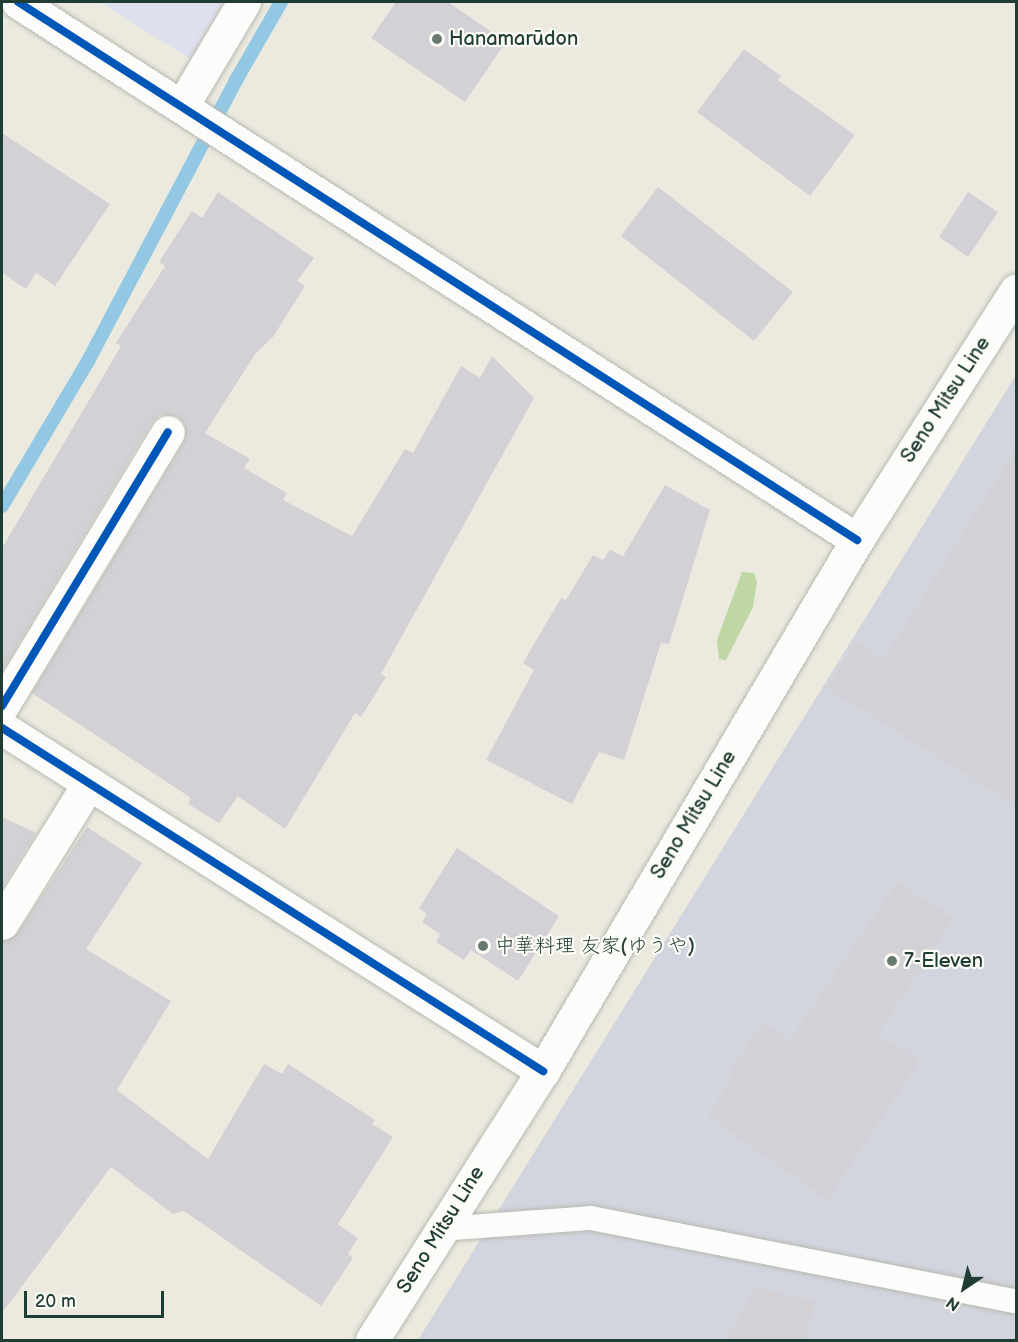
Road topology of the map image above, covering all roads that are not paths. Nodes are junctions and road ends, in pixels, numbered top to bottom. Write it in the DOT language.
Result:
graph roads {
  1 [pos="18,2"];
  2 [pos="244,2"];
  3 [pos="202,118"];
  4 [pos="1017,290"];
  5 [pos="168,432"];
  6 [pos="857,540"];
  7 [pos="2,706"];
  8 [pos="2,728"];
  9 [pos="89,783"];
  10 [pos="2,923"];
  11 [pos="543,1071"];
  12 [pos="441,1229"];
  13 [pos="1017,1301"];
  14 [pos="372,1341"];
  1 -- 3 [label="street"];
  2 -- 3 [label="street"];
  3 -- 6 [label="street"];
  4 -- 6 [label="street, Seno Mitsu Line"];
  5 -- 7 [label="street"];
  6 -- 11 [label="street, Seno Mitsu Line"];
  8 -- 9 [label="street"];
  9 -- 10 [label="street"];
  9 -- 11 [label="street"];
  11 -- 12 [label="street, Seno Mitsu Line"];
  12 -- 13 [label="lane"];
  12 -- 14 [label="street, Seno Mitsu Line"];
}
